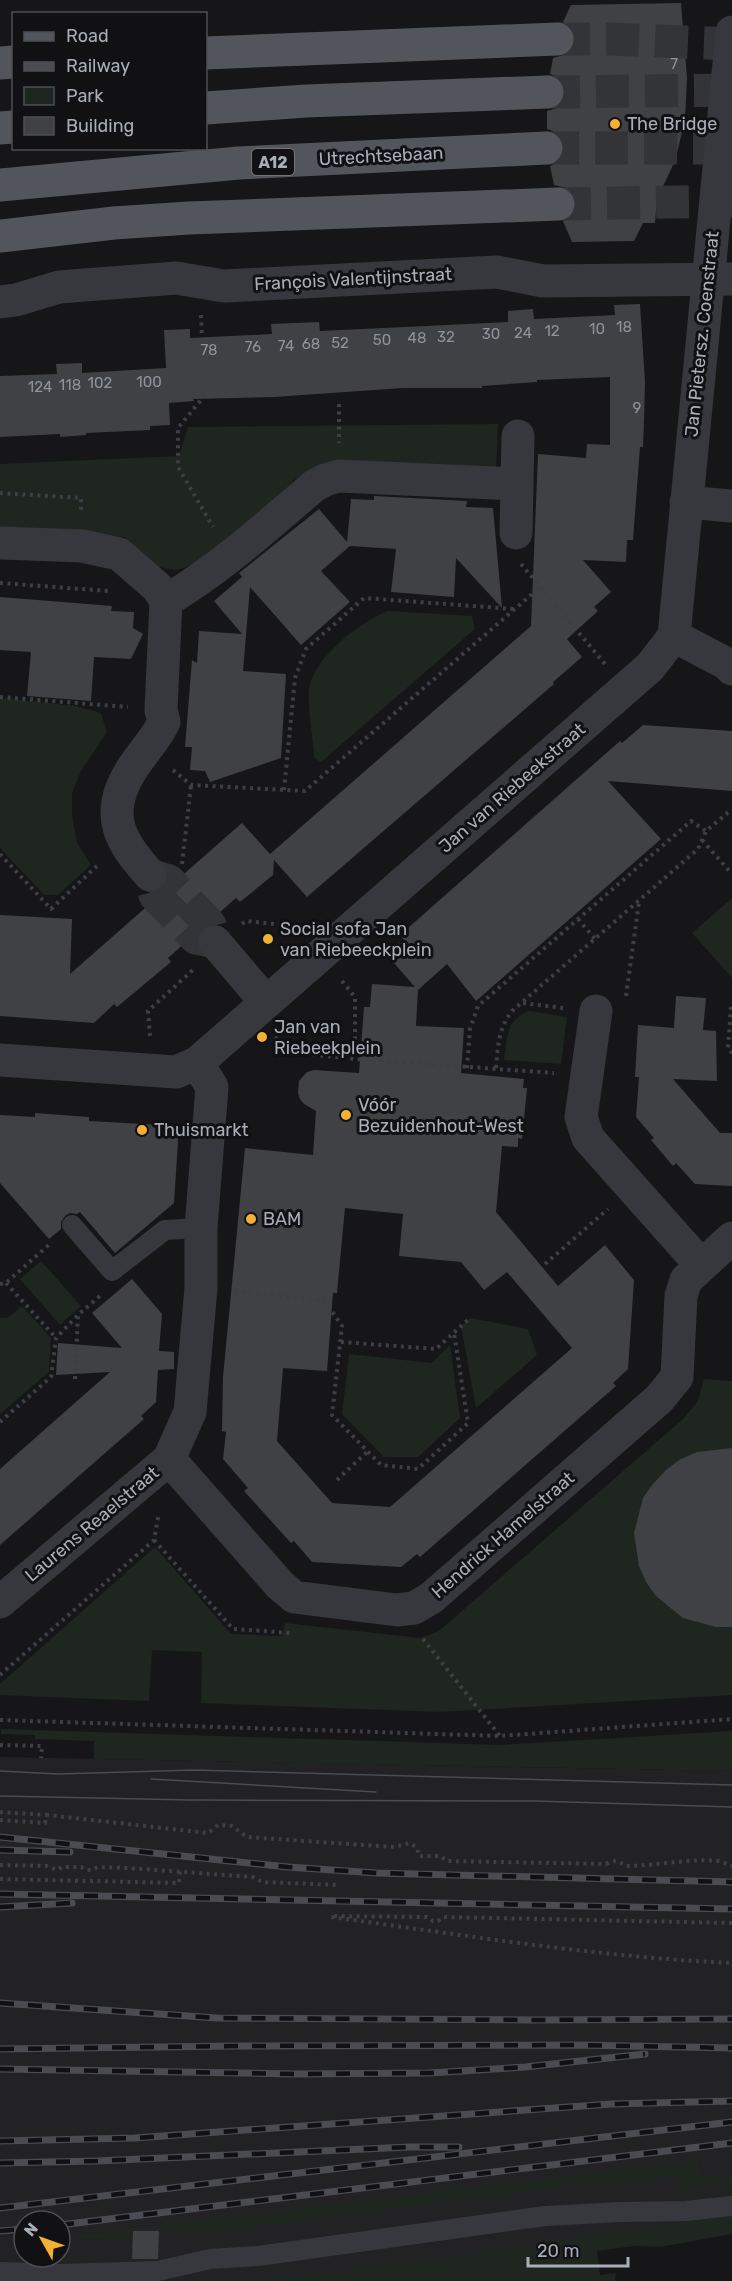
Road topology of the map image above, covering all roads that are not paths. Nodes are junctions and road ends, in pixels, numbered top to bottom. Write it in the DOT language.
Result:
graph roads {
  1 [pos="732,32"];
  2 [pos="557,39"];
  3 [pos="207,53"];
  4 [pos="547,92"];
  5 [pos="207,108"];
  6 [pos="546,148"];
  7 [pos="0,185"];
  8 [pos="558,204"];
  9 [pos="0,236"];
  10 [pos="720,280"];
  11 [pos="0,302"];
  12 [pos="518,436"];
  13 [pos="517,484"];
  14 [pos="686,502"];
  15 [pos="732,506"];
  16 [pos="516,533"];
  17 [pos="0,543"];
  18 [pos="162,595"];
  19 [pos="674,636"];
  20 [pos="732,669"];
  21 [pos="163,874"];
  22 [pos="215,942"];
  23 [pos="266,1002"];
  24 [pos="596,1011"];
  25 [pos="0,1060"];
  26 [pos="197,1063"];
  27 [pos="72,1225"];
  28 [pos="201,1228"];
  29 [pos="732,1238"];
  30 [pos="702,1265"];
  31 [pos="169,1459"];
  32 [pos="0,1602"];
  33 [pos="732,2206"];
  34 [pos="0,2272"];
  1 -- 10 [label="street, Jan Pietersz. Coenstraat"];
  2 -- 3 [label="main road"];
  4 -- 5 [label="main road"];
  6 -- 7 [label="main road, Utrechtsebaan / A12"];
  8 -- 9 [label="main road"];
  10 -- 11 [label="street, François Valentijnstraat"];
  10 -- 14 [label="street, Jan Pietersz. Coenstraat"];
  12 -- 13 [label="street"];
  13 -- 16 [label="street"];
  13 -- 18 [label="street"];
  14 -- 15 [label="street"];
  14 -- 19 [label="street, Jan Pietersz. Coenstraat"];
  17 -- 18 [label="street"];
  18 -- 21 [label="street"];
  19 -- 20 [label="street"];
  19 -- 23 [label="street, Jan van Riebeekstraat"];
  22 -- 23 [label="street"];
  23 -- 26 [label="street"];
  24 -- 30 [label="street"];
  25 -- 26 [label="street"];
  26 -- 28 [label="street, Laurens Reaelstraat"];
  27 -- 28 [label="lane"];
  28 -- 31 [label="street, Laurens Reaelstraat"];
  29 -- 30 [label="street, Hendrick Hamelstraat"];
  30 -- 31 [label="street, Hendrick Hamelstraat"];
  31 -- 32 [label="street, Laurens Reaelstraat"];
  33 -- 34 [label="lane"];
}
